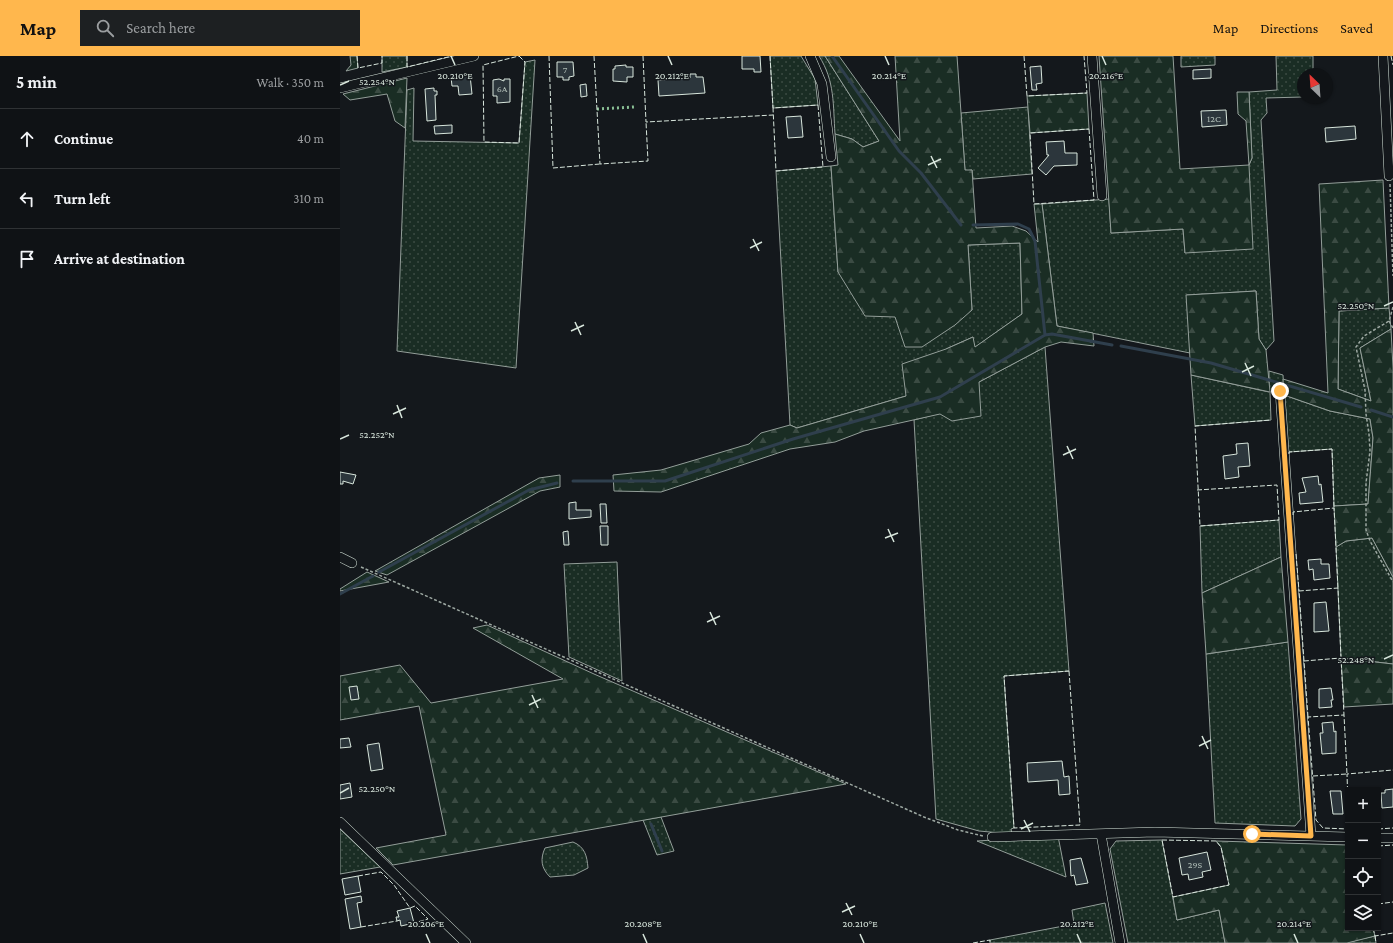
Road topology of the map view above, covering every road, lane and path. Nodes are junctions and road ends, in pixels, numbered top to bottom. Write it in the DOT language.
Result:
graph roads {
  1 [pos="474,56"];
  2 [pos="810,56"];
  3 [pos="1092,56"];
  4 [pos="1383,56"];
  5 [pos="1389,77"];
  6 [pos="340,88"];
  7 [pos="831,157"];
  8 [pos="1389,176"];
  9 [pos="1102,196"];
  10 [pos="1393,276"];
  11 [pos="1393,307"];
  12 [pos="1389,321"];
  13 [pos="1393,328"];
  14 [pos="1280,391"];
  15 [pos="340,557"];
  16 [pos="352,563"];
  17 [pos="1393,582"];
  18 [pos="340,822"];
  19 [pos="1100,834"];
  20 [pos="1311,836"];
  21 [pos="992,837"];
  22 [pos="1345,837"];
  23 [pos="1381,838"];
  24 [pos="1393,838"];
  25 [pos="466,943"];
  26 [pos="1120,943"];
  1 -- 6 [label="street"];
  2 -- 7 [label="street"];
  3 -- 9 [label="street"];
  4 -- 5 [label="street"];
  5 -- 8 [label="street"];
  8 -- 10 [label="path"];
  11 -- 12 [label="path"];
  12 -- 13 [label="path"];
  12 -- 17 [label="path"];
  14 -- 20 [label="street"];
  15 -- 16 [label="street"];
  16 -- 21 [label="path"];
  18 -- 25 [label="street"];
  19 -- 20 [label="street"];
  19 -- 21 [label="street"];
  19 -- 26 [label="street"];
  20 -- 22 [label="street"];
  23 -- 24 [label="street"];
}
